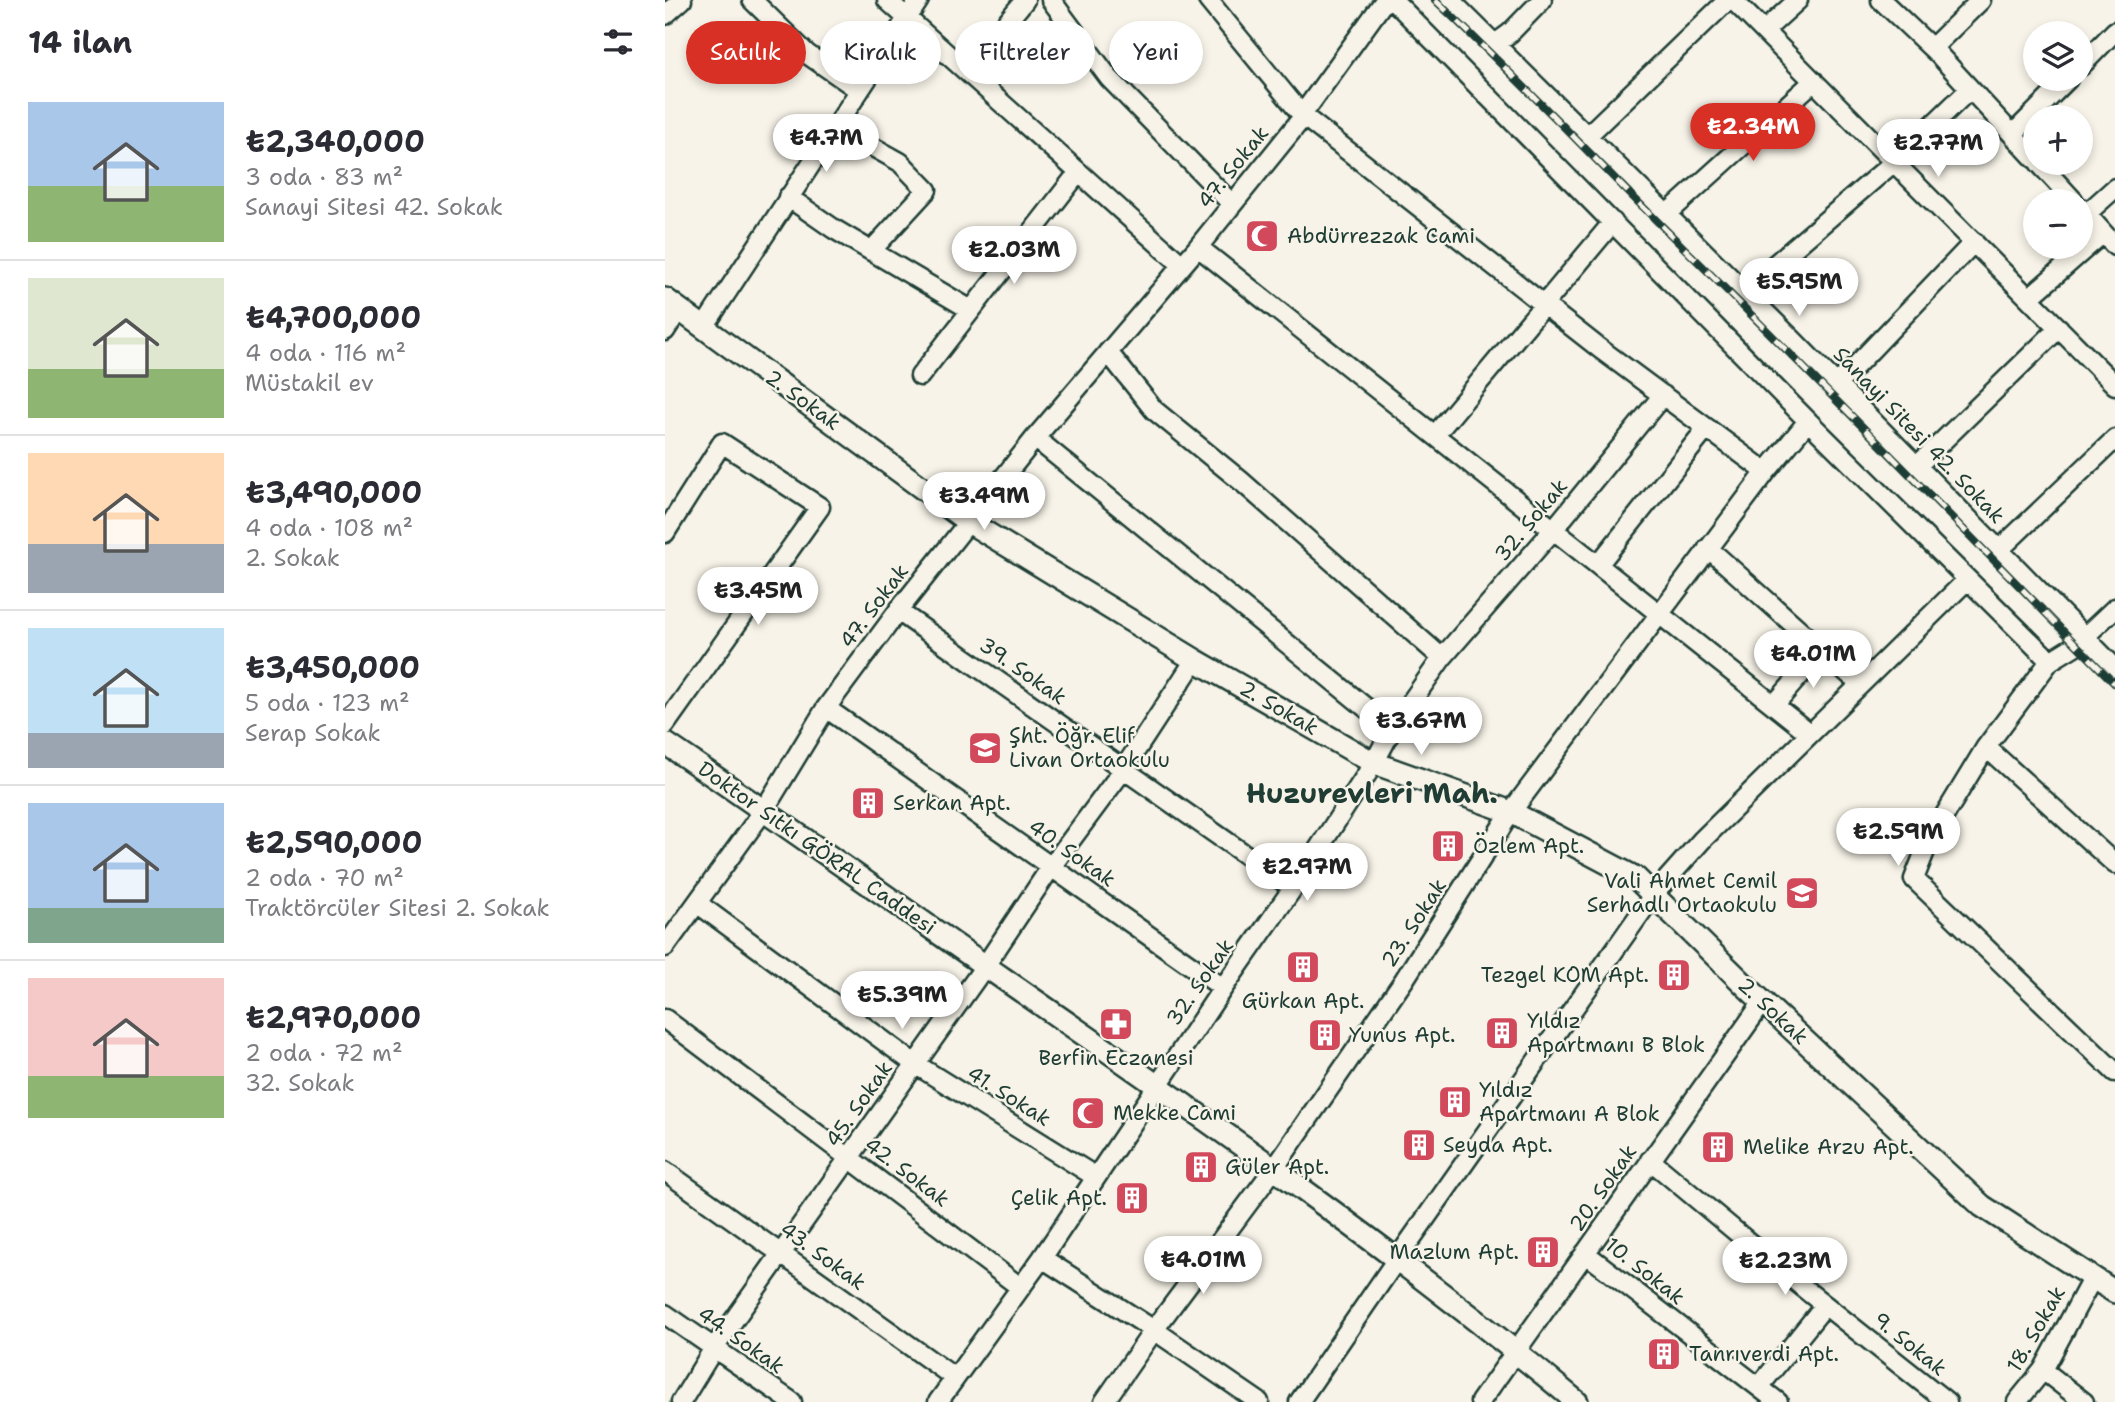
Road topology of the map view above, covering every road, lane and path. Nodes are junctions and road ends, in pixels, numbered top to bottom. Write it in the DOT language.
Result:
graph roads {
  1 [pos="682,0"];
  2 [pos="752,0"];
  3 [pos="887,0"];
  4 [pos="919,0"];
  5 [pos="1025,0"];
  6 [pos="1051,0"];
  7 [pos="1208,0"];
  8 [pos="1385,0"];
  9 [pos="1393,0"];
  10 [pos="1450,0"];
  11 [pos="1542,0"];
  12 [pos="1731,0"];
  13 [pos="1798,0"];
  14 [pos="1881,0"];
  15 [pos="1981,0"];
  16 [pos="665,15"];
  17 [pos="906,18"];
  18 [pos="1008,21"];
  19 [pos="1765,31"];
  20 [pos="2115,32"];
  21 [pos="1495,44"];
  22 [pos="1933,48"];
  23 [pos="2093,54"];
  24 [pos="955,62"];
  25 [pos="1814,81"];
  26 [pos="979,84"];
  27 [pos="1971,89"];
  28 [pos="859,90"];
  29 [pos="2056,91"];
  30 [pos="1302,116"];
  31 [pos="835,126"];
  32 [pos="2013,134"];
  33 [pos="1587,136"];
  34 [pos="2023,145"];
  35 [pos="1894,162"];
  36 [pos="1078,173"];
  37 [pos="2050,175"];
  38 [pos="2115,188"];
  39 [pos="2063,189"];
  40 [pos="788,197"];
  41 [pos="2093,201"];
  42 [pos="1231,203"];
  43 [pos="1667,214"];
  44 [pos="1613,222"];
  45 [pos="2093,222"];
  46 [pos="2109,239"];
  47 [pos="1974,242"];
  48 [pos="1198,247"];
  49 [pos="871,251"];
  50 [pos="1182,265"];
  51 [pos="1744,290"];
  52 [pos="2029,298"];
  53 [pos="672,304"];
  54 [pos="1544,304"];
  55 [pos="971,310"];
  56 [pos="704,327"];
  57 [pos="2059,328"];
  58 [pos="665,331"];
  59 [pos="1108,352"];
  60 [pos="920,376"];
  61 [pos="1836,383"];
  62 [pos="2115,385"];
  63 [pos="1663,395"];
  64 [pos="1808,421"];
  65 [pos="1707,428"];
  66 [pos="1435,435"];
  67 [pos="1035,438"];
  68 [pos="2115,439"];
  69 [pos="1917,466"];
  70 [pos="1766,472"];
  71 [pos="967,522"];
  72 [pos="1555,529"];
  73 [pos="665,533"];
  74 [pos="1708,548"];
  75 [pos="1999,550"];
  76 [pos="1598,565"];
  77 [pos="1967,580"];
  78 [pos="2115,608"];
  79 [pos="898,611"];
  80 [pos="1659,613"];
  81 [pos="2085,637"];
  82 [pos="1822,650"];
  83 [pos="1442,658"];
  84 [pos="1195,660"];
  85 [pos="2050,661"];
  86 [pos="2115,668"];
  87 [pos="1860,684"];
  88 [pos="1774,705"];
  89 [pos="826,708"];
  90 [pos="665,725"];
  91 [pos="1392,729"];
  92 [pos="1809,733"];
  93 [pos="665,743"];
  94 [pos="1986,747"];
  95 [pos="1374,763"];
  96 [pos="1123,770"];
  97 [pos="764,810"];
  98 [pos="1511,812"];
  99 [pos="2115,864"];
  100 [pos="1051,867"];
  101 [pos="1293,888"];
  102 [pos="1654,894"];
  103 [pos="697,903"];
  104 [pos="665,947"];
  105 [pos="985,966"];
  106 [pos="1223,988"];
  107 [pos="1763,1002"];
  108 [pos="665,1019"];
  109 [pos="915,1064"];
  110 [pos="2115,1072"];
  111 [pos="1157,1085"];
  112 [pos="850,1156"];
  113 [pos="1650,1160"];
  114 [pos="1273,1170"];
  115 [pos="665,1171"];
  116 [pos="1096,1177"];
  117 [pos="1585,1253"];
  118 [pos="781,1254"];
  119 [pos="1042,1258"];
  120 [pos="1397,1259"];
  121 [pos="2093,1277"];
  122 [pos="1020,1287"];
  123 [pos="2115,1292"];
  124 [pos="1825,1305"];
  125 [pos="665,1314"];
  126 [pos="1154,1330"];
  127 [pos="714,1348"];
  128 [pos="1515,1350"];
  129 [pos="2043,1370"];
  130 [pos="955,1378"];
  131 [pos="1759,1388"];
  132 [pos="681,1402"];
  133 [pos="792,1402"];
  134 [pos="938,1402"];
  135 [pos="1104,1402"];
  136 [pos="1259,1402"];
  137 [pos="1299,1402"];
  138 [pos="1480,1402"];
  139 [pos="1577,1402"];
  140 [pos="1777,1402"];
  141 [pos="1947,1402"];
  142 [pos="2017,1402"];
  143 [pos="2084,1402"];
  1 -- 16 [label="street"];
  2 -- 28 [label="street"];
  3 -- 17 [label="street"];
  4 -- 17 [label="street"];
  5 -- 18 [label="street"];
  6 -- 42 [label="street"];
  7 -- 30 [label="street"];
  8 -- 30 [label="street, 47. Sokak"];
  9 -- 44 [label="street"];
  10 -- 21 [label="street, Sanayi Sitesi 42. Sokak"];
  11 -- 21 [label="street"];
  12 -- 19 [label="street"];
  12 -- 33 [label="street"];
  13 -- 19 [label="street"];
  14 -- 22 [label="street"];
  15 -- 22 [label="street"];
  17 -- 24 [label="street"];
  17 -- 28 [label="street"];
  19 -- 25 [label="street"];
  20 -- 23 [label="street"];
  21 -- 33 [label="street, Sanayi Sitesi 42. Sokak"];
  22 -- 27 [label="street"];
  25 -- 35 [label="street"];
  25 -- 43 [label="street"];
  26 -- 36 [label="street"];
  27 -- 32 [label="street"];
  27 -- 35 [label="street"];
  28 -- 31 [label="street"];
  29 -- 32 [label="street"];
  30 -- 42 [label="street, 47. Sokak"];
  30 -- 54 [label="street"];
  31 -- 40 [label="street"];
  31 -- 49 [label="street"];
  32 -- 34 [label="street"];
  33 -- 43 [label="street, Sanayi Sitesi 42. Sokak"];
  35 -- 47 [label="street"];
  35 -- 51 [label="street"];
  36 -- 50 [label="street"];
  36 -- 55 [label="street"];
  37 -- 39 [label="street"];
  38 -- 41 [label="street"];
  40 -- 49 [label="street"];
  40 -- 56 [label="street"];
  42 -- 48 [label="street, 47. Sokak"];
  43 -- 51 [label="street, Sanayi Sitesi 42. Sokak"];
  44 -- 54 [label="street"];
  44 -- 64 [label="street"];
  45 -- 46 [label="street"];
  46 -- 52 [label="street"];
  47 -- 52 [label="street"];
  47 -- 61 [label="street"];
  48 -- 50 [label="street, 47. Sokak"];
  48 -- 66 [label="street"];
  49 -- 55 [label="street"];
  50 -- 59 [label="street, 47. Sokak"];
  51 -- 61 [label="street, Sanayi Sitesi 42. Sokak"];
  52 -- 57 [label="street"];
  53 -- 56 [label="street, 2. Sokak"];
  53 -- 58 [label="street"];
  54 -- 63 [label="street"];
  54 -- 66 [label="street"];
  55 -- 60 [label="street"];
  56 -- 71 [label="street, 2. Sokak"];
  57 -- 62 [label="street"];
  57 -- 69 [label="street"];
  59 -- 67 [label="street, 47. Sokak"];
  59 -- 83 [label="street"];
  61 -- 69 [label="street, Sanayi Sitesi 42. Sokak"];
  63 -- 65 [label="street"];
  63 -- 72 [label="street, 32. Sokak"];
  64 -- 70 [label="street, 23. Sokak"];
  64 -- 77 [label="street"];
  65 -- 70 [label="street"];
  65 -- 76 [label="street"];
  66 -- 72 [label="street"];
  67 -- 71 [label="street, 47. Sokak"];
  67 -- 91 [label="street"];
  68 -- 75 [label="street"];
  69 -- 75 [label="street, Sanayi Sitesi 42. Sokak"];
  70 -- 74 [label="street, 23. Sokak"];
  71 -- 79 [label="street, 47. Sokak"];
  71 -- 84 [label="street, 2. Sokak"];
  72 -- 76 [label="street"];
  72 -- 83 [label="street, 32. Sokak"];
  73 -- 90 [label="street"];
  74 -- 80 [label="street, 23. Sokak"];
  74 -- 82 [label="street"];
  75 -- 81 [label="street, Sanayi Sitesi 42. Sokak"];
  76 -- 80 [label="street"];
  77 -- 85 [label="street"];
  77 -- 87 [label="street"];
  78 -- 81 [label="street"];
  79 -- 89 [label="street, 47. Sokak"];
  79 -- 96 [label="street, 39. Sokak"];
  80 -- 88 [label="street"];
  80 -- 98 [label="street, 23. Sokak"];
  81 -- 85 [label="street"];
  81 -- 86 [label="street, Sanayi Sitesi 42. Sokak"];
  82 -- 87 [label="street"];
  82 -- 88 [label="street"];
  83 -- 91 [label="street, 32. Sokak"];
  84 -- 95 [label="street, 2. Sokak"];
  84 -- 96 [label="street, 45. Sokak"];
  85 -- 94 [label="street"];
  87 -- 92 [label="street"];
  88 -- 92 [label="street"];
  89 -- 97 [label="street, 47. Sokak"];
  89 -- 100 [label="street, 40. Sokak"];
  91 -- 95 [label="street, 32. Sokak"];
  92 -- 102 [label="street"];
  93 -- 97 [label="street, Doktor Sıtkı GÖRAL Caddesi"];
  94 -- 99 [label="street"];
  94 -- 110 [label="street"];
  95 -- 98 [label="street, 2. Sokak"];
  95 -- 101 [label="street, 32. Sokak"];
  96 -- 100 [label="street, 45. Sokak"];
  96 -- 101 [label="street, 39. Sokak"];
  97 -- 103 [label="street, 47. Sokak"];
  97 -- 105 [label="street, Doktor Sıtkı GÖRAL Caddesi"];
  98 -- 102 [label="street, 2. Sokak"];
  98 -- 114 [label="street, 23. Sokak"];
  100 -- 105 [label="street, 45. Sokak"];
  100 -- 106 [label="street, 40. Sokak"];
  101 -- 106 [label="street, 32. Sokak"];
  102 -- 107 [label="street, 2. Sokak"];
  102 -- 120 [label="street"];
  103 -- 104 [label="street, 47. Sokak"];
  103 -- 109 [label="street, 41. Sokak"];
  105 -- 109 [label="street, 45. Sokak"];
  105 -- 111 [label="street, Doktor Sıtkı GÖRAL Caddesi"];
  106 -- 111 [label="street, 32. Sokak"];
  107 -- 113 [label="street, 20. Sokak"];
  107 -- 121 [label="street, 2. Sokak"];
  108 -- 112 [label="street, 42. Sokak"];
  109 -- 112 [label="street, 45. Sokak"];
  109 -- 116 [label="street, 41. Sokak"];
  111 -- 114 [label="street, Doktor Sıtkı GÖRAL Caddesi"];
  111 -- 116 [label="street, 32. Sokak"];
  112 -- 118 [label="street, 45. Sokak"];
  112 -- 122 [label="street, 42. Sokak"];
  113 -- 117 [label="street, 20. Sokak"];
  113 -- 124 [label="street, 9. Sokak"];
  114 -- 120 [label="street, Doktor Sıtkı GÖRAL Caddesi"];
  114 -- 126 [label="street, 23. Sokak"];
  115 -- 118 [label="street, 43. Sokak"];
  116 -- 119 [label="street, 32. Sokak"];
  117 -- 128 [label="street, 20. Sokak"];
  117 -- 131 [label="street, 10. Sokak"];
  118 -- 127 [label="street, 45. Sokak"];
  118 -- 130 [label="street, 43. Sokak"];
  119 -- 122 [label="street, 32. Sokak"];
  119 -- 126 [label="street"];
  120 -- 128 [label="street, Doktor Sıtkı GÖRAL Caddesi"];
  120 -- 137 [label="street"];
  121 -- 123 [label="street, 2. Sokak"];
  121 -- 129 [label="street, 18. Sokak"];
  122 -- 130 [label="street, 32. Sokak"];
  124 -- 131 [label="street"];
  124 -- 141 [label="street, 9. Sokak"];
  125 -- 127 [label="street, 44. Sokak"];
  126 -- 135 [label="street, 23. Sokak"];
  126 -- 136 [label="street"];
  127 -- 132 [label="street, 45. Sokak"];
  127 -- 133 [label="street, 44. Sokak"];
  128 -- 138 [label="street, 20. Sokak"];
  128 -- 139 [label="street, Doktor Sıtkı GÖRAL Caddesi"];
  129 -- 142 [label="street, 18. Sokak"];
  129 -- 143 [label="street"];
  130 -- 134 [label="street, 32. Sokak"];
  131 -- 140 [label="street, 10. Sokak"];
}
